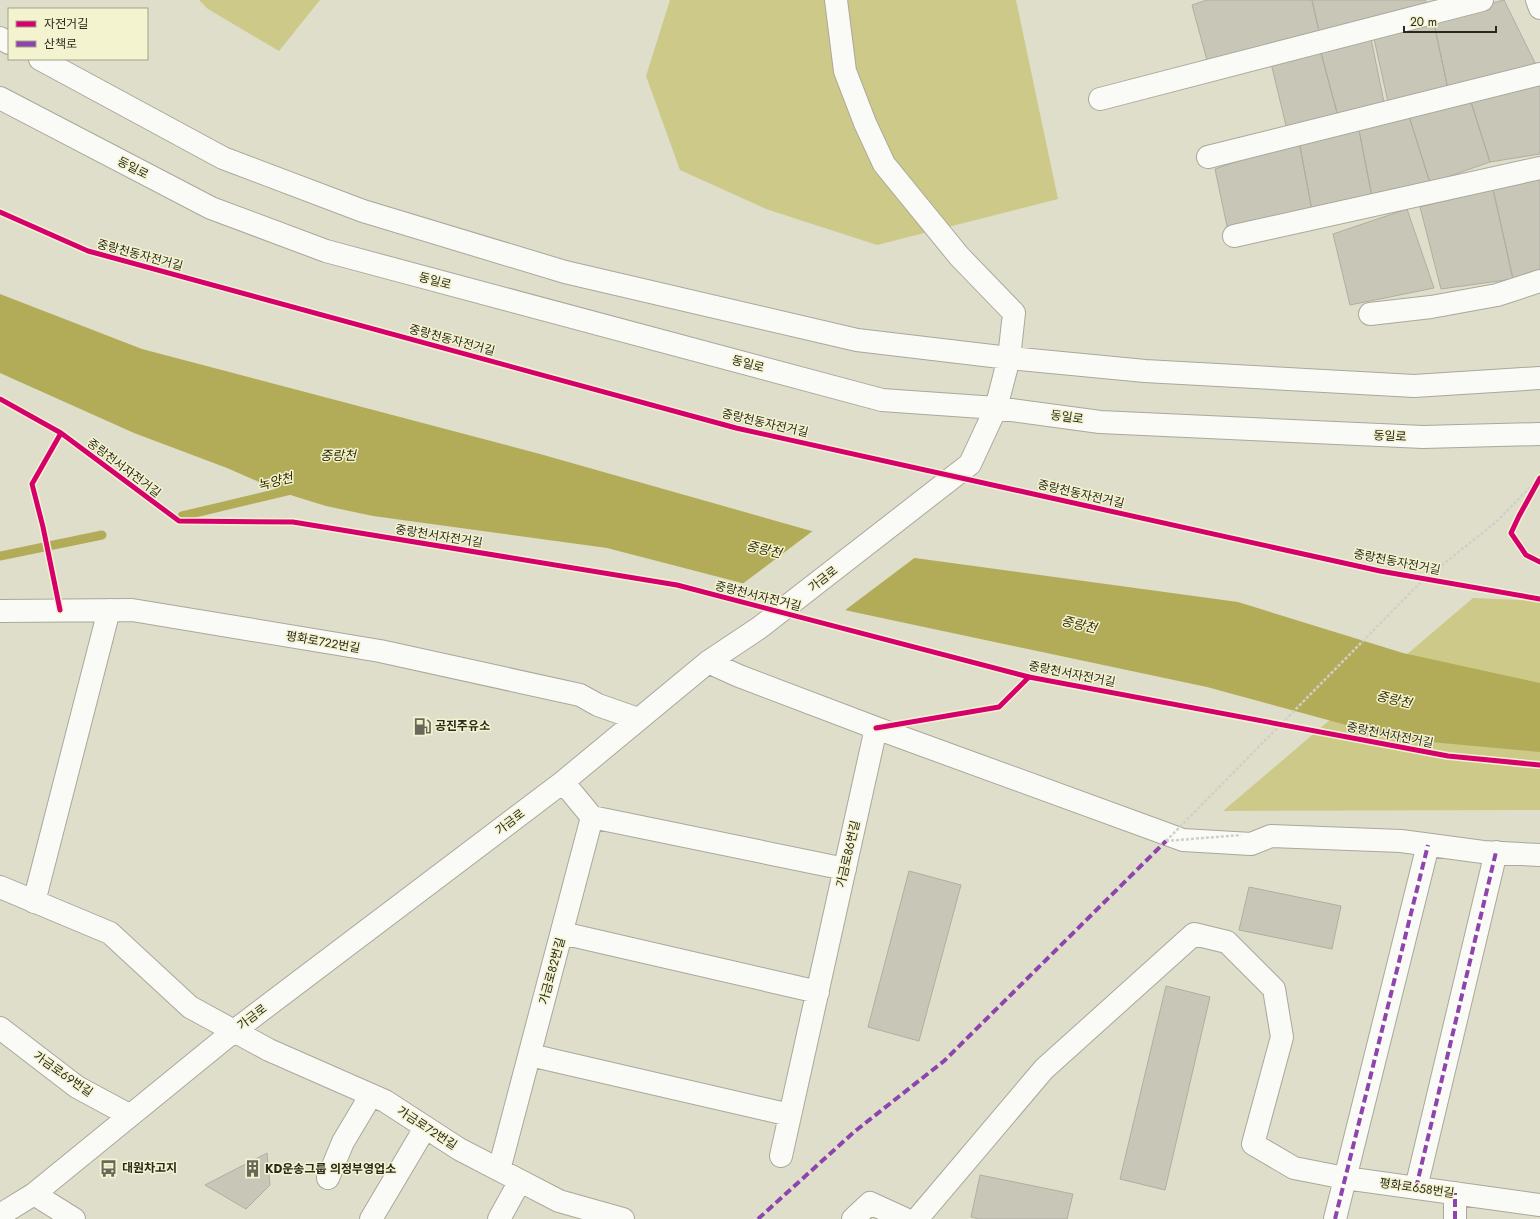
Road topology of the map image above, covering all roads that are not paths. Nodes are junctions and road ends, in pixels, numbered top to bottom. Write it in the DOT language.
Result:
graph roads {
  1 [pos="836,0"];
  2 [pos="1482,0"];
  3 [pos="1537,0"];
  4 [pos="1540,8"];
  5 [pos="42,60"];
  6 [pos="1540,74"];
  7 [pos="0,98"];
  8 [pos="1100,99"];
  9 [pos="1208,157"];
  10 [pos="1540,168"];
  11 [pos="1234,236"];
  12 [pos="1540,281"];
  13 [pos="1370,314"];
  14 [pos="1009,358"];
  15 [pos="1540,378"];
  16 [pos="996,408"];
  17 [pos="1540,434"];
  18 [pos="109,610"];
  19 [pos="0,611"];
  20 [pos="708,662"];
  21 [pos="638,719"];
  22 [pos="876,728"];
  23 [pos="563,782"];
  24 [pos="592,817"];
  25 [pos="1428,845"];
  26 [pos="1496,852"];
  27 [pos="1540,855"];
  28 [pos="845,869"];
  29 [pos="0,887"];
  30 [pos="34,902"];
  31 [pos="562,933"];
  32 [pos="818,992"];
  33 [pos="0,1028"];
  34 [pos="234,1031"];
  35 [pos="530,1055"];
  36 [pos="371,1095"];
  37 [pos="129,1115"];
  38 [pos="790,1115"];
  39 [pos="425,1128"];
  40 [pos="781,1156"];
  41 [pos="499,1170"];
  42 [pos="328,1178"];
  43 [pos="1345,1178"];
  44 [pos="520,1181"];
  45 [pos="1416,1188"];
  46 [pos="1455,1193"];
  47 [pos="34,1194"];
  48 [pos="1540,1205"];
  49 [pos="0,1215"];
  50 [pos="74,1219"];
  51 [pos="372,1219"];
  52 [pos="499,1219"];
  53 [pos="622,1219"];
  54 [pos="853,1219"];
  55 [pos="905,1219"];
  56 [pos="917,1219"];
  57 [pos="1335,1219"];
  58 [pos="1455,1219"];
  1 -- 14 [label="street, 가금로"];
  2 -- 8 [label="street"];
  3 -- 4 [label="street"];
  5 -- 14 [label="street"];
  6 -- 9 [label="street"];
  7 -- 16 [label="street, 동일로"];
  10 -- 11 [label="street"];
  12 -- 13 [label="street"];
  14 -- 15 [label="street"];
  14 -- 16 [label="street, 가금로"];
  16 -- 17 [label="street, 동일로"];
  16 -- 20 [label="street, 가금로"];
  18 -- 19 [label="street, 평화로722번길"];
  18 -- 21 [label="street, 평화로722번길"];
  18 -- 30 [label="street"];
  20 -- 21 [label="street, 가금로"];
  20 -- 22 [label="street"];
  21 -- 23 [label="street, 가금로"];
  22 -- 25 [label="street"];
  22 -- 28 [label="street, 가금로86번길"];
  23 -- 24 [label="street"];
  23 -- 34 [label="street, 가금로"];
  24 -- 28 [label="street"];
  24 -- 31 [label="street, 가금로82번길"];
  25 -- 26 [label="street"];
  25 -- 43 [label="street"];
  26 -- 27 [label="street"];
  26 -- 45 [label="street"];
  28 -- 32 [label="street, 가금로86번길"];
  29 -- 30 [label="street, 가금로72번길"];
  30 -- 34 [label="street, 가금로72번길"];
  31 -- 32 [label="street"];
  31 -- 35 [label="street, 가금로82번길"];
  32 -- 38 [label="street, 가금로86번길"];
  33 -- 37 [label="street, 가금로69번길"];
  34 -- 36 [label="street, 가금로72번길"];
  34 -- 37 [label="street, 가금로"];
  35 -- 38 [label="street"];
  35 -- 41 [label="street, 가금로82번길"];
  36 -- 39 [label="street, 가금로72번길"];
  36 -- 42 [label="street"];
  37 -- 47 [label="street, 가금로"];
  38 -- 40 [label="street, 가금로86번길"];
  39 -- 41 [label="street, 가금로72번길"];
  39 -- 51 [label="street"];
  41 -- 44 [label="street, 가금로72번길"];
  43 -- 45 [label="street, 평화로658번길"];
  43 -- 56 [label="street, 평화로658번길"];
  43 -- 57 [label="street"];
  44 -- 52 [label="street"];
  44 -- 53 [label="street, 가금로72번길"];
  45 -- 46 [label="street, 평화로658번길"];
  46 -- 48 [label="street, 평화로658번길"];
  46 -- 58 [label="street"];
  47 -- 49 [label="street, 가금로"];
  47 -- 50 [label="street"];
  54 -- 55 [label="street"];
}
